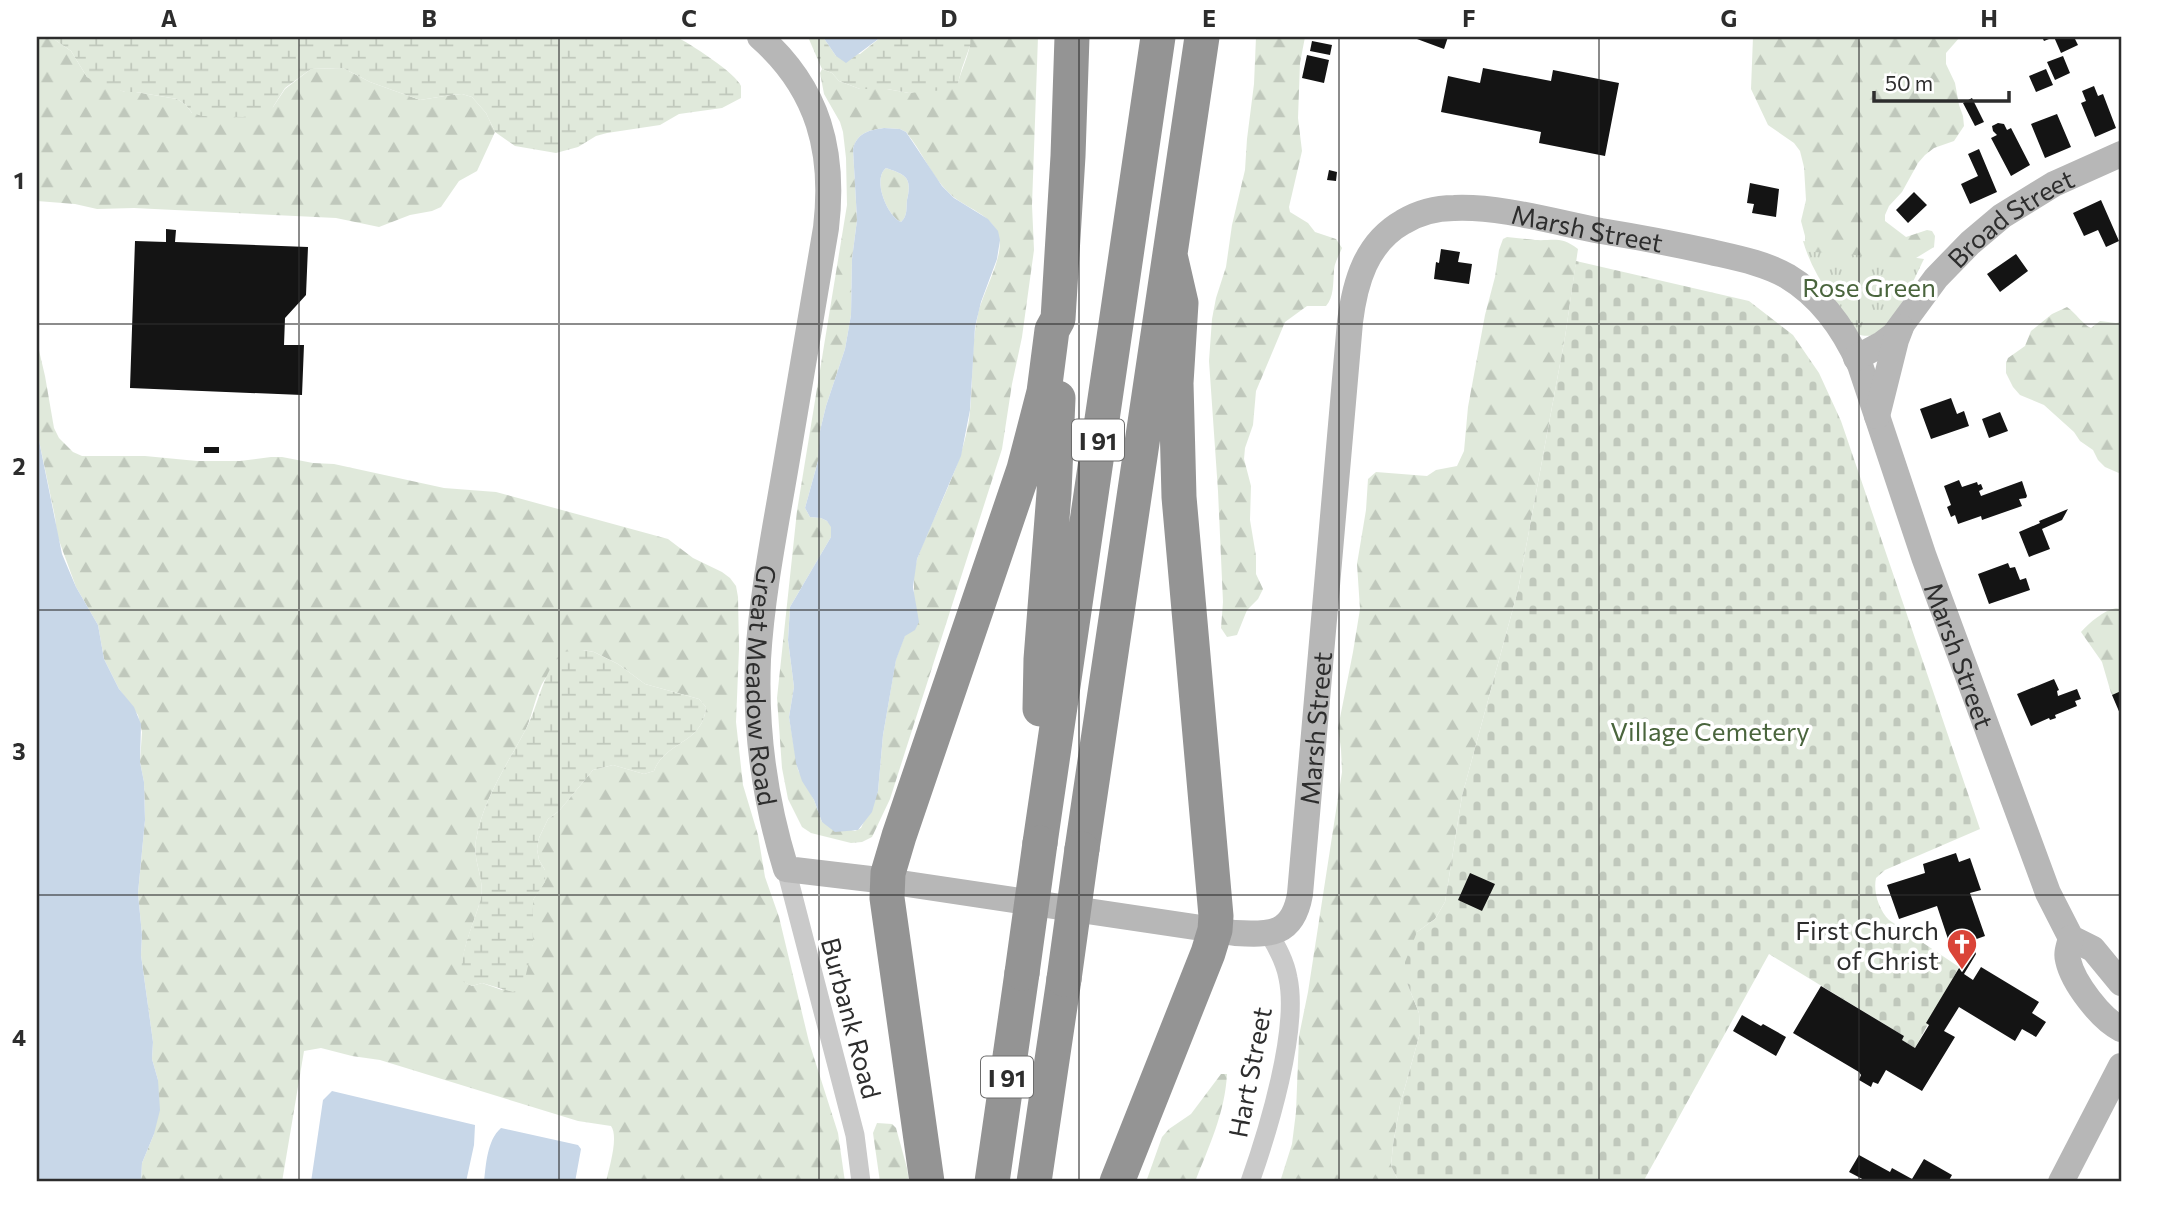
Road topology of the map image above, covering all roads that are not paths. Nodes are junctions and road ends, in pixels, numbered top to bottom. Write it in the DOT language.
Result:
graph roads {
  1 [pos="760,37"];
  2 [pos="1072,37"];
  3 [pos="1158,37"];
  4 [pos="1202,37"];
  5 [pos="2121,154"];
  6 [pos="1170,255"];
  7 [pos="1058,319"];
  8 [pos="1903,322"];
  9 [pos="1856,358"];
  10 [pos="1877,416"];
  11 [pos="1049,783"];
  12 [pos="786,869"];
  13 [pos="887,881"];
  14 [pos="1214,930"];
  15 [pos="1269,934"];
  16 [pos="2071,939"];
  17 [pos="2121,982"];
  18 [pos="2121,1029"];
  19 [pos="2121,1066"];
  20 [pos="861,1182"];
  21 [pos="927,1182"];
  22 [pos="992,1182"];
  23 [pos="1034,1182"];
  24 [pos="1116,1182"];
  25 [pos="1250,1182"];
  26 [pos="2061,1182"];
  1 -- 12 [label="street, Great Meadow Road"];
  2 -- 7 [label="highway"];
  3 -- 11 [label="highway, I 91"];
  4 -- 6 [label="highway, I 91"];
  5 -- 8 [label="street, Broad Street"];
  6 -- 14 [label="highway"];
  6 -- 23 [label="highway, I 91, bridge"];
  7 -- 11 [label="highway"];
  7 -- 13 [label="highway"];
  8 -- 9 [label="street, Broad Street"];
  8 -- 10 [label="street"];
  9 -- 10 [label="street, Marsh Street"];
  9 -- 15 [label="street, Marsh Street"];
  10 -- 16 [label="street, Marsh Street"];
  11 -- 22 [label="highway, I 91, bridge"];
  12 -- 13 [label="street"];
  12 -- 20 [label="street, Burbank Road"];
  13 -- 14 [label="street"];
  13 -- 21 [label="highway"];
  14 -- 15 [label="street"];
  14 -- 24 [label="highway"];
  15 -- 25 [label="street, Hart Street"];
  16 -- 17 [label="street"];
  16 -- 18 [label="street, Marsh Street"];
  19 -- 26 [label="street"];
}
